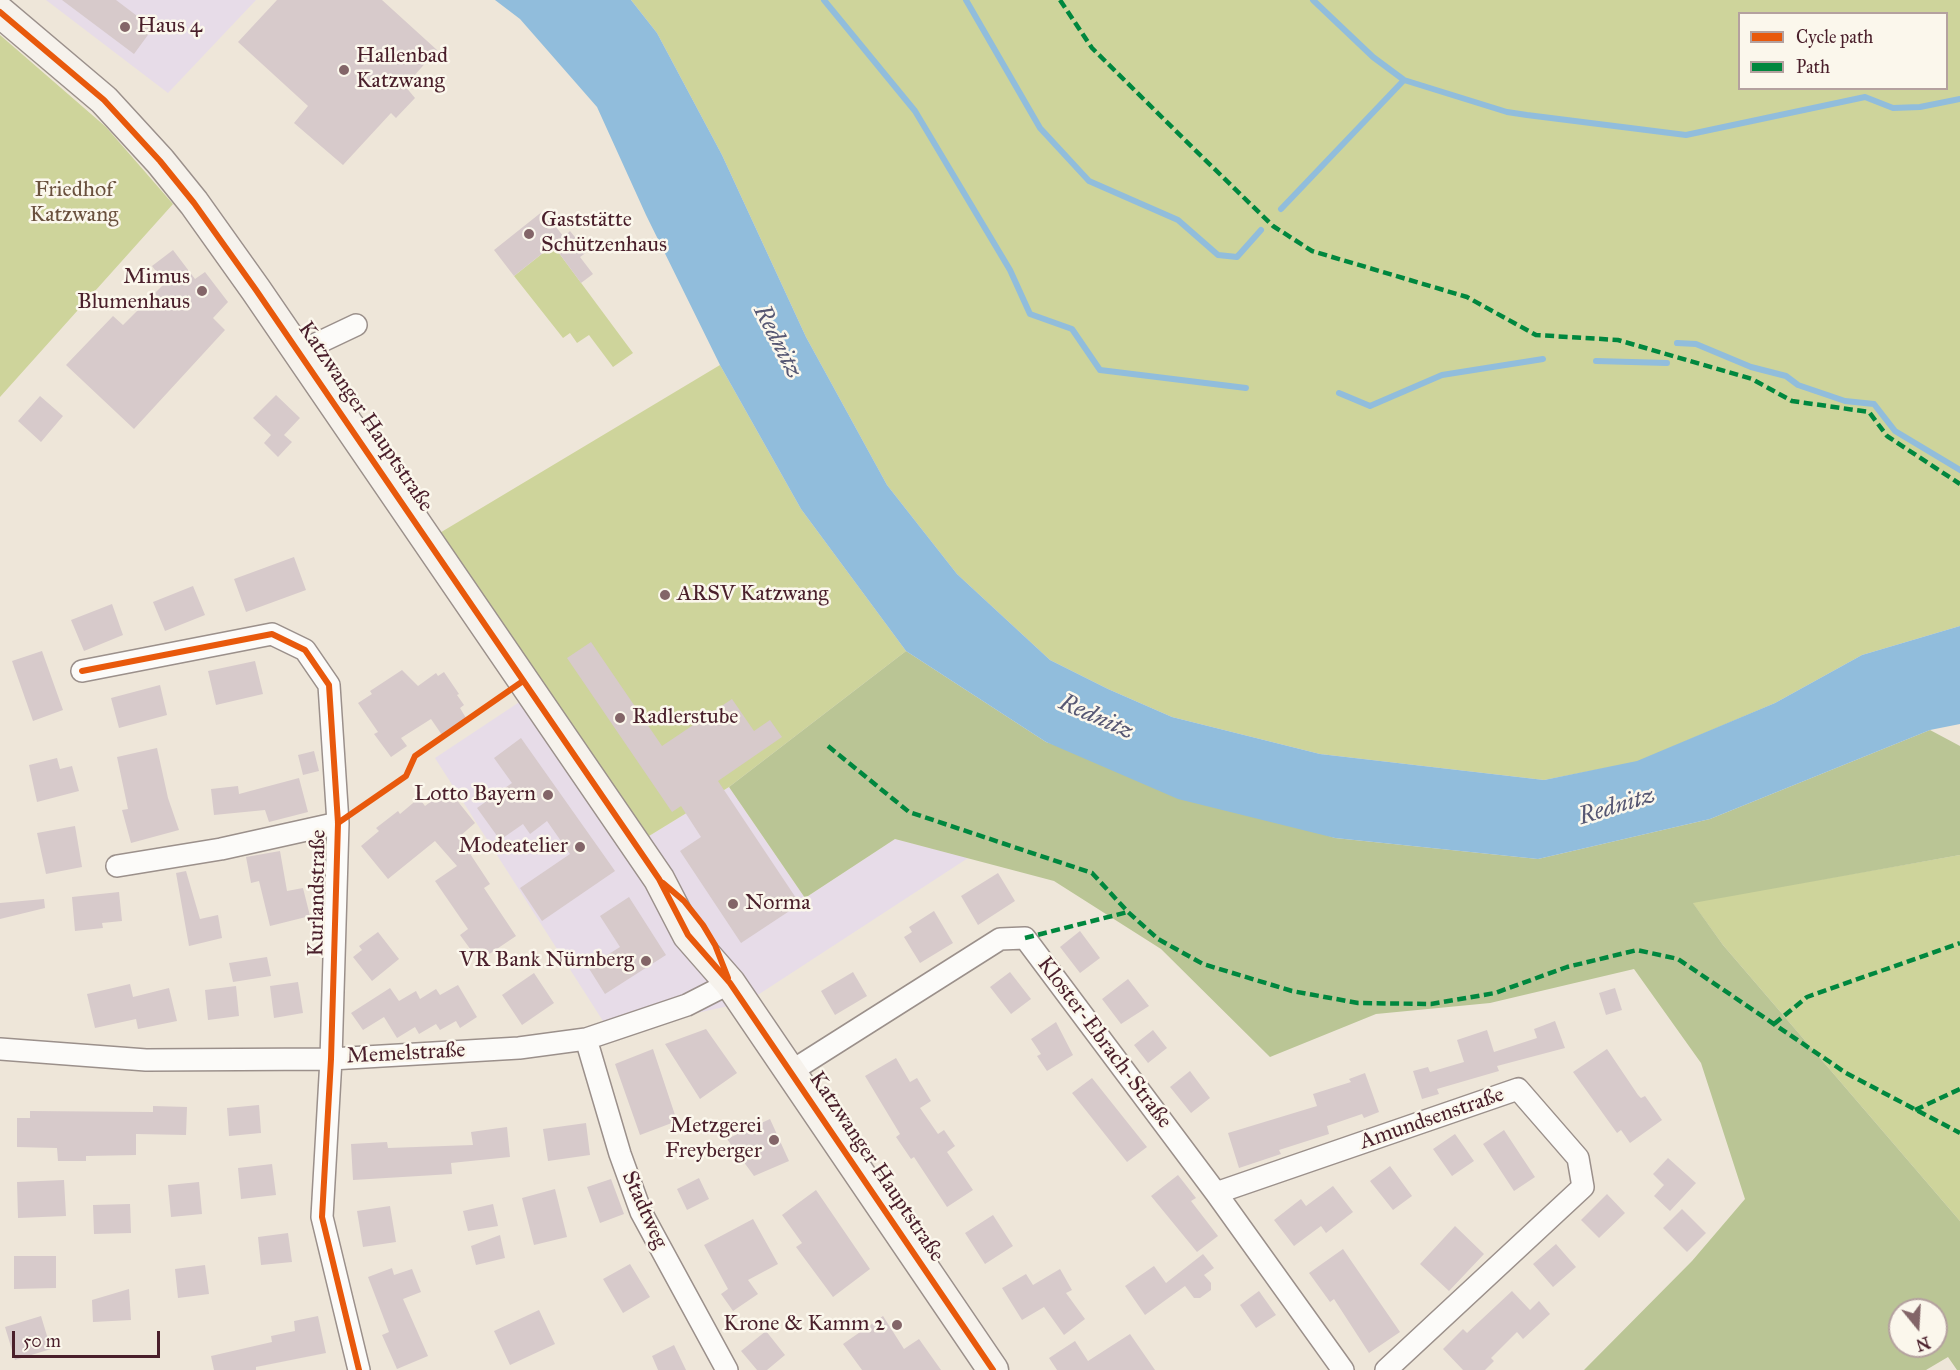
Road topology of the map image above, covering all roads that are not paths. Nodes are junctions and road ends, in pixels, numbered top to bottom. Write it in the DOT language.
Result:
graph roads {
  1 [pos="0,12"];
  2 [pos="356,325"];
  3 [pos="298,352"];
  4 [pos="82,671"];
  5 [pos="338,824"];
  6 [pos="117,866"];
  7 [pos="730,983"];
  8 [pos="586,1039"];
  9 [pos="0,1048"];
  10 [pos="331,1059"];
  11 [pos="790,1072"];
  12 [pos="1216,1192"];
  13 [pos="358,1370"];
  14 [pos="727,1370"];
  15 [pos="993,1370"];
  16 [pos="1343,1370"];
  17 [pos="1386,1370"];
  1 -- 3 [label="main road, Katzwanger Hauptstraße"];
  2 -- 3 [label="street"];
  3 -- 7 [label="main road, Katzwanger Hauptstraße"];
  4 -- 5 [label="street, Kurlandstraße"];
  5 -- 6 [label="street, Kurlandstraße"];
  5 -- 10 [label="street, Kurlandstraße"];
  7 -- 8 [label="street, Memelstraße"];
  7 -- 11 [label="main road, Katzwanger Hauptstraße"];
  8 -- 10 [label="street, Memelstraße"];
  8 -- 14 [label="street, Stadtweg"];
  9 -- 10 [label="street, Memelstraße"];
  10 -- 13 [label="street, Kurlandstraße"];
  11 -- 12 [label="street, Kloster-Ebrach-Straße"];
  11 -- 15 [label="main road, Katzwanger Hauptstraße"];
  12 -- 16 [label="street, Kloster-Ebrach-Straße"];
  12 -- 17 [label="street, Amundsenstraße"];
}
